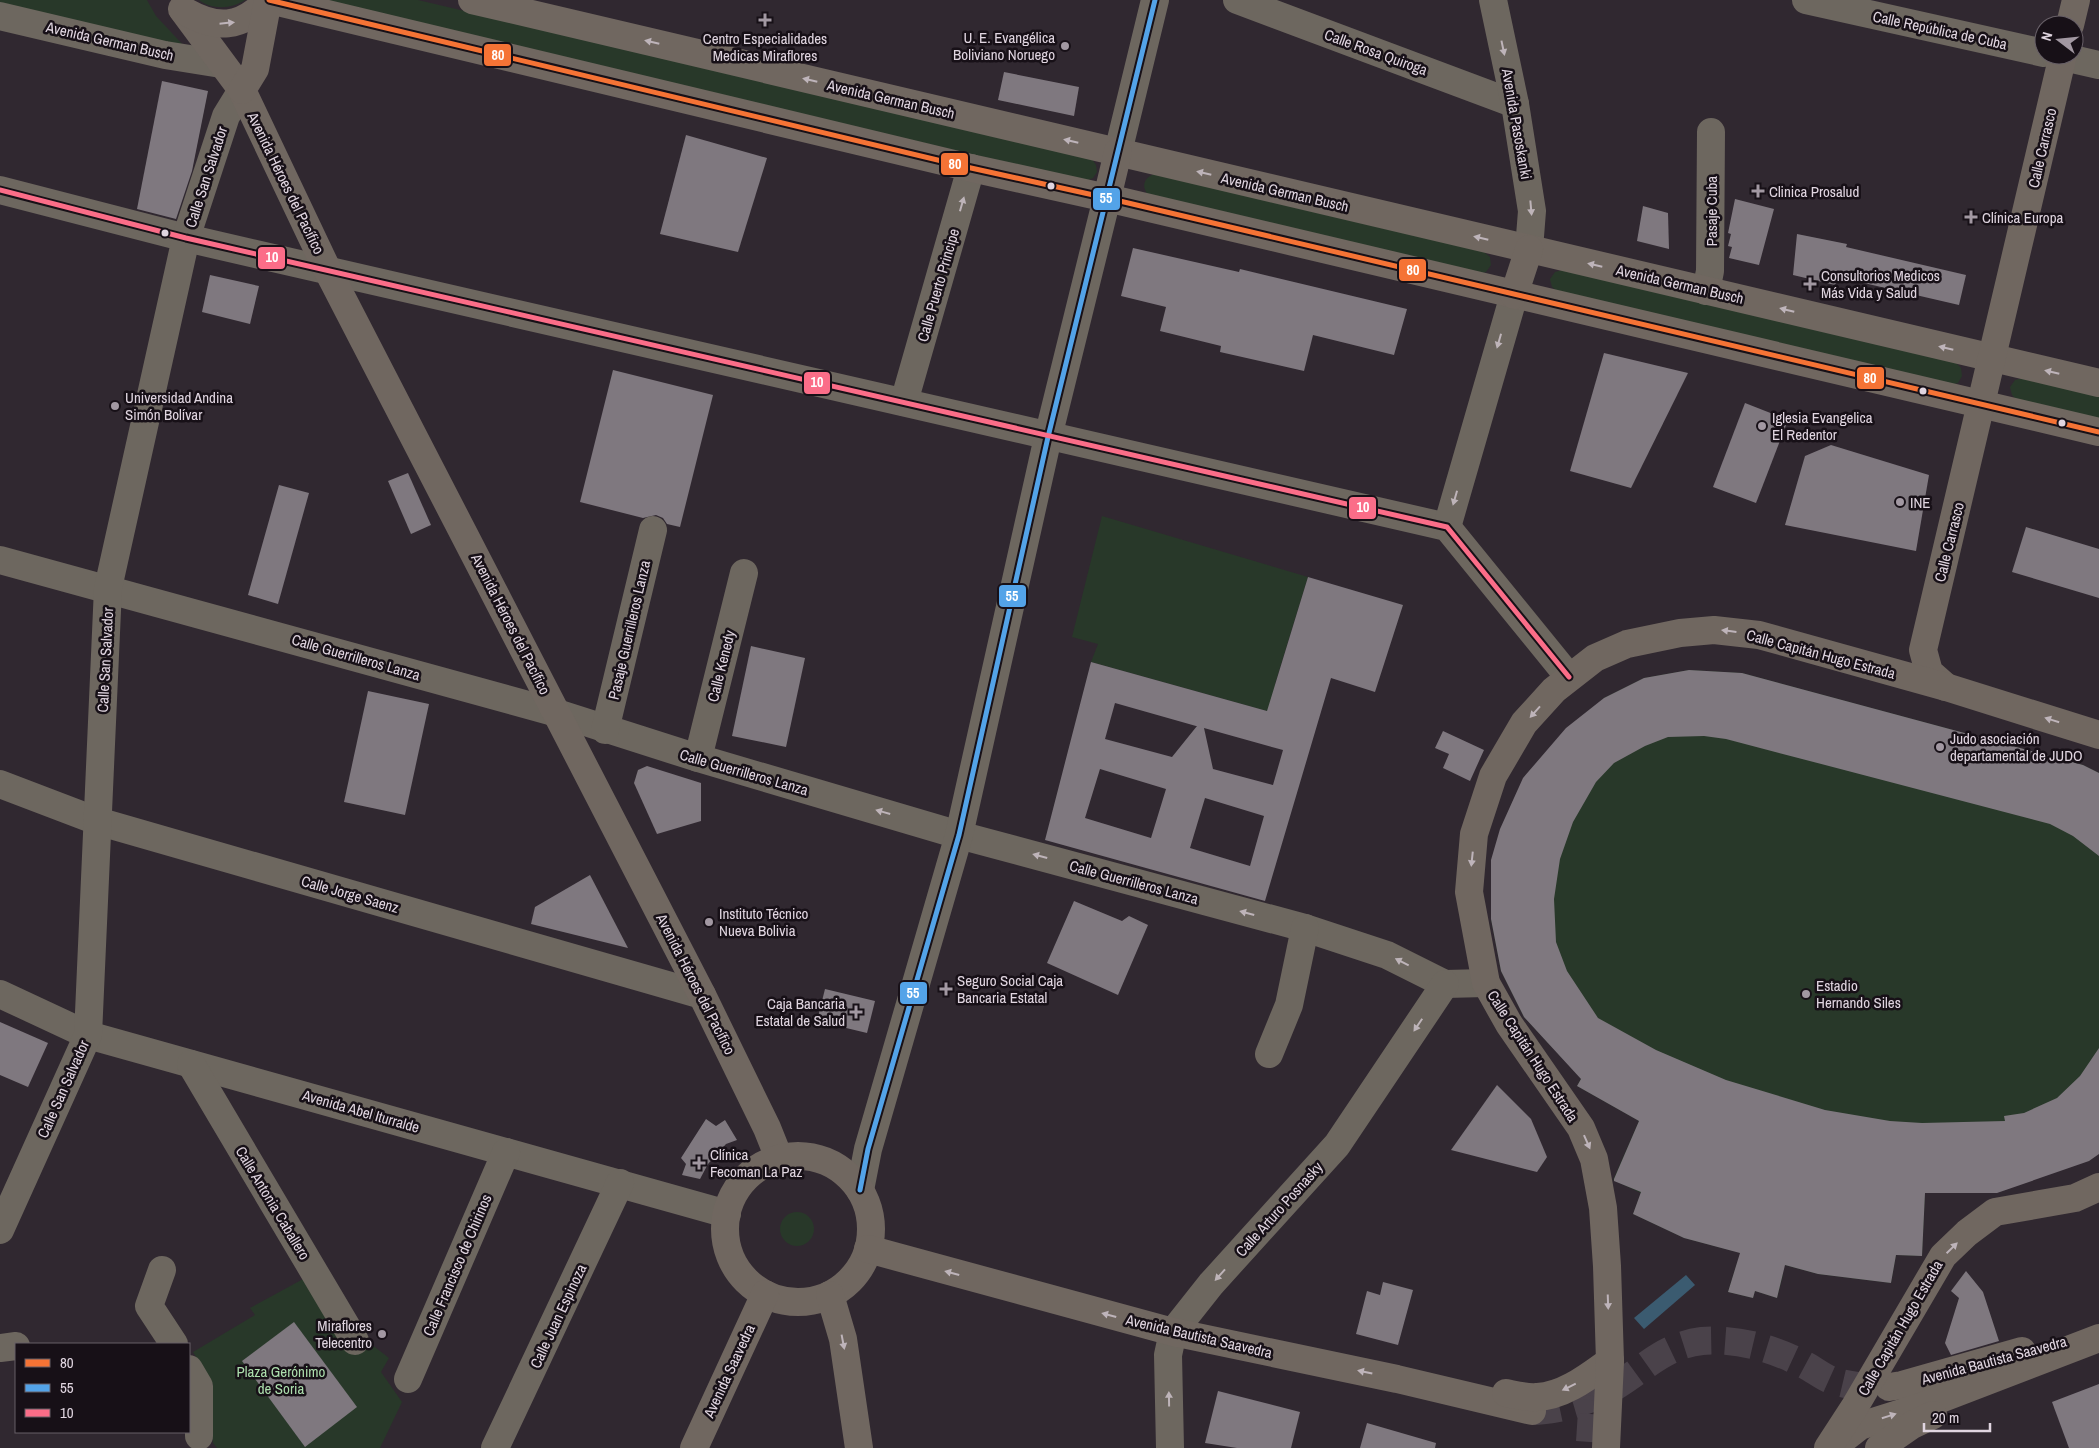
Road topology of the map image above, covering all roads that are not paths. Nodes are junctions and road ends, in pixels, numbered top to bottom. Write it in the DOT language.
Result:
graph roads {
  1 [pos="268,0"];
  2 [pos="472,0"];
  3 [pos="1155,0"];
  4 [pos="1237,0"];
  5 [pos="1493,0"];
  6 [pos="1806,0"];
  7 [pos="2076,0"];
  8 [pos="179,4"];
  9 [pos="2072,15"];
  10 [pos="0,16"];
  11 [pos="2034,50"];
  12 [pos="2084,62"];
  13 [pos="221,64"];
  14 [pos="2054,65"];
  15 [pos="2099,65"];
  16 [pos="242,90"];
  17 [pos="1515,104"];
  18 [pos="1711,132"];
  19 [pos="1118,152"];
  20 [pos="971,168"];
  21 [pos="0,190"];
  22 [pos="1107,198"];
  23 [pos="186,238"];
  24 [pos="1529,249"];
  25 [pos="327,269"];
  26 [pos="1706,290"];
  27 [pos="1514,295"];
  28 [pos="1993,359"];
  29 [pos="2099,383"];
  30 [pos="904,402"];
  31 [pos="1982,405"];
  32 [pos="2099,432"];
  33 [pos="1048,437"];
  34 [pos="1447,527"];
  35 [pos="653,530"];
  36 [pos="0,560"];
  37 [pos="744,573"];
  38 [pos="108,588"];
  39 [pos="1923,650"];
  40 [pos="1882,671"];
  41 [pos="1569,677"];
  42 [pos="1946,687"];
  43 [pos="557,713"];
  44 [pos="605,730"];
  45 [pos="2099,734"];
  46 [pos="698,758"];
  47 [pos="0,784"];
  48 [pos="97,821"];
  49 [pos="959,834"];
  50 [pos="1305,928"];
  51 [pos="1486,983"];
  52 [pos="1445,984"];
  53 [pos="0,994"];
  54 [pos="702,995"];
  55 [pos="88,1035"];
  56 [pos="1269,1054"];
  57 [pos="191,1064"];
  58 [pos="506,1152"];
  59 [pos="779,1158"];
  60 [pos="620,1183"];
  61 [pos="2099,1187"];
  62 [pos="860,1190"];
  63 [pos="727,1214"];
  64 [pos="0,1230"];
  65 [pos="868,1249"];
  66 [pos="162,1270"];
  67 [pos="764,1294"];
  68 [pos="830,1295"];
  69 [pos="1173,1332"];
  70 [pos="2099,1338"];
  71 [pos="355,1341"];
  72 [pos="173,1343"];
  73 [pos="15,1346"];
  74 [pos="0,1348"];
  75 [pos="2099,1357"];
  76 [pos="1610,1370"];
  77 [pos="190,1371"];
  78 [pos="408,1379"];
  79 [pos="1397,1379"];
  80 [pos="1889,1387"];
  81 [pos="1532,1411"];
  82 [pos="199,1436"];
  83 [pos="1598,1441"];
  84 [pos="495,1448"];
  85 [pos="694,1448"];
  86 [pos="859,1448"];
  87 [pos="1170,1448"];
  88 [pos="1828,1448"];
  89 [pos="1832,1448"];
  90 [pos="1879,1448"];
  8 -- 1 [label="main road, one-way"];
  1 -- 16 [label="main road"];
  1 -- 20 [label="main road"];
  19 -- 2 [label="main road, Avenida German Busch, one-way"];
  3 -- 19 [label="street"];
  4 -- 17 [label="street, Calle Rosa Quiroga"];
  5 -- 17 [label="street, Avenida Pasoskanki, one-way"];
  6 -- 11 [label="street, Calle República de Cuba"];
  7 -- 9 [label="main road"];
  8 -- 13 [label="main road, Avenida Héroes del Pacífico"];
  10 -- 13 [label="street, Avenida German Busch"];
  12 -- 15 [label="street, Calle República de Cuba"];
  13 -- 16 [label="main road, Avenida Héroes del Pacífico"];
  14 -- 28 [label="main road, Calle Carrasco"];
  16 -- 23 [label="street, Calle San Salvador"];
  16 -- 25 [label="main road, Avenida Héroes del Pacífico"];
  17 -- 24 [label="street, Avenida Pasoskanki, one-way"];
  18 -- 26 [label="street, Pasaje Cuba"];
  19 -- 22 [label="main road"];
  24 -- 19 [label="main road, Avenida German Busch, one-way"];
  20 -- 22 [label="main road"];
  30 -- 20 [label="street, Calle Puerto Principe, one-way"];
  21 -- 23 [label="street"];
  22 -- 27 [label="main road"];
  22 -- 33 [label="street"];
  23 -- 25 [label="street"];
  23 -- 38 [label="street, Calle San Salvador"];
  26 -- 24 [label="main road, Avenida German Busch, one-way"];
  24 -- 27 [label="main road"];
  25 -- 30 [label="street"];
  25 -- 43 [label="main road, Avenida Héroes del Pacífico"];
  28 -- 26 [label="main road, Avenida German Busch, one-way"];
  27 -- 31 [label="main road"];
  27 -- 34 [label="street, one-way"];
  29 -- 28 [label="main road, Avenida German Busch, one-way"];
  28 -- 31 [label="main road, Calle Carrasco"];
  30 -- 33 [label="street"];
  31 -- 32 [label="main road"];
  31 -- 39 [label="main road, Calle Carrasco"];
  33 -- 34 [label="street"];
  33 -- 49 [label="street"];
  34 -- 41 [label="street"];
  35 -- 44 [label="street, Pasaje Guerrilleros Lanza"];
  36 -- 38 [label="street, Calle Guerrilleros Lanza"];
  37 -- 46 [label="street, Calle Kenedy"];
  38 -- 43 [label="street, Calle Guerrilleros Lanza"];
  38 -- 48 [label="street, Calle San Salvador"];
  39 -- 40 [label="main road"];
  39 -- 42 [label="main road"];
  40 -- 41 [label="main road, Calle Capitán Hugo Estrada, one-way"];
  40 -- 42 [label="main road, Calle Capitán Hugo Estrada"];
  41 -- 51 [label="main road, Calle Capitán Hugo Estrada, one-way"];
  45 -- 42 [label="main road, Calle Capitán Hugo Estrada, one-way"];
  43 -- 44 [label="street, Calle Guerrilleros Lanza"];
  43 -- 54 [label="main road, Avenida Héroes del Pacífico"];
  44 -- 46 [label="street, Calle Guerrilleros Lanza"];
  49 -- 46 [label="street, Calle Guerrilleros Lanza, one-way"];
  47 -- 48 [label="street, Calle Jorge Saenz"];
  48 -- 54 [label="street, Calle Jorge Saenz"];
  48 -- 55 [label="street, Calle San Salvador"];
  50 -- 49 [label="street, Calle Guerrilleros Lanza, one-way"];
  49 -- 62 [label="street"];
  52 -- 50 [label="street, Calle Guerrilleros Lanza, one-way"];
  50 -- 56 [label="street"];
  51 -- 52 [label="street, Calle Guerrilleros Lanza"];
  51 -- 76 [label="main road, Calle Capitán Hugo Estrada, one-way"];
  52 -- 69 [label="street, Calle Arturo Posnasky, one-way"];
  53 -- 55 [label="street, Avenida Abel Iturralde"];
  54 -- 59 [label="main road, Avenida Héroes del Pacífico"];
  55 -- 57 [label="street, Avenida Abel Iturralde"];
  55 -- 64 [label="street, Calle San Salvador"];
  57 -- 58 [label="street, Avenida Abel Iturralde"];
  57 -- 71 [label="street, Calle Antonia Caballero"];
  58 -- 60 [label="street, Avenida Abel Iturralde"];
  58 -- 78 [label="street, Calle Francisco de Chirinos"];
  59 -- 62 [label="main road"];
  59 -- 63 [label="main road"];
  60 -- 63 [label="street, Avenida Abel Iturralde"];
  60 -- 84 [label="street, Calle Juan Espinoza"];
  88 -- 61 [label="main road, Calle Capitán Hugo Estrada, one-way"];
  62 -- 65 [label="main road"];
  63 -- 67 [label="main road"];
  65 -- 68 [label="main road"];
  69 -- 65 [label="main road, Avenida Bautista Saavedra, one-way"];
  66 -- 72 [label="street"];
  67 -- 68 [label="main road"];
  67 -- 85 [label="main road, Avenida Saavedra"];
  68 -- 86 [label="main road, one-way"];
  79 -- 69 [label="main road, Avenida Bautista Saavedra, one-way"];
  87 -- 69 [label="street, Calle Arturo Posnasky, one-way"];
  70 -- 80 [label="main road, Avenida Bautista Saavedra"];
  89 -- 70 [label="main road, Avenida Bautista Saavedra, one-way"];
  73 -- 74 [label="street"];
  75 -- 90 [label="main road"];
  76 -- 79 [label="main road, one-way"];
  76 -- 83 [label="main road, Calle Capitán Hugo Estrada"];
  77 -- 82 [label="street"];
  79 -- 81 [label="main road, Avenida Bautista Saavedra"];
}
